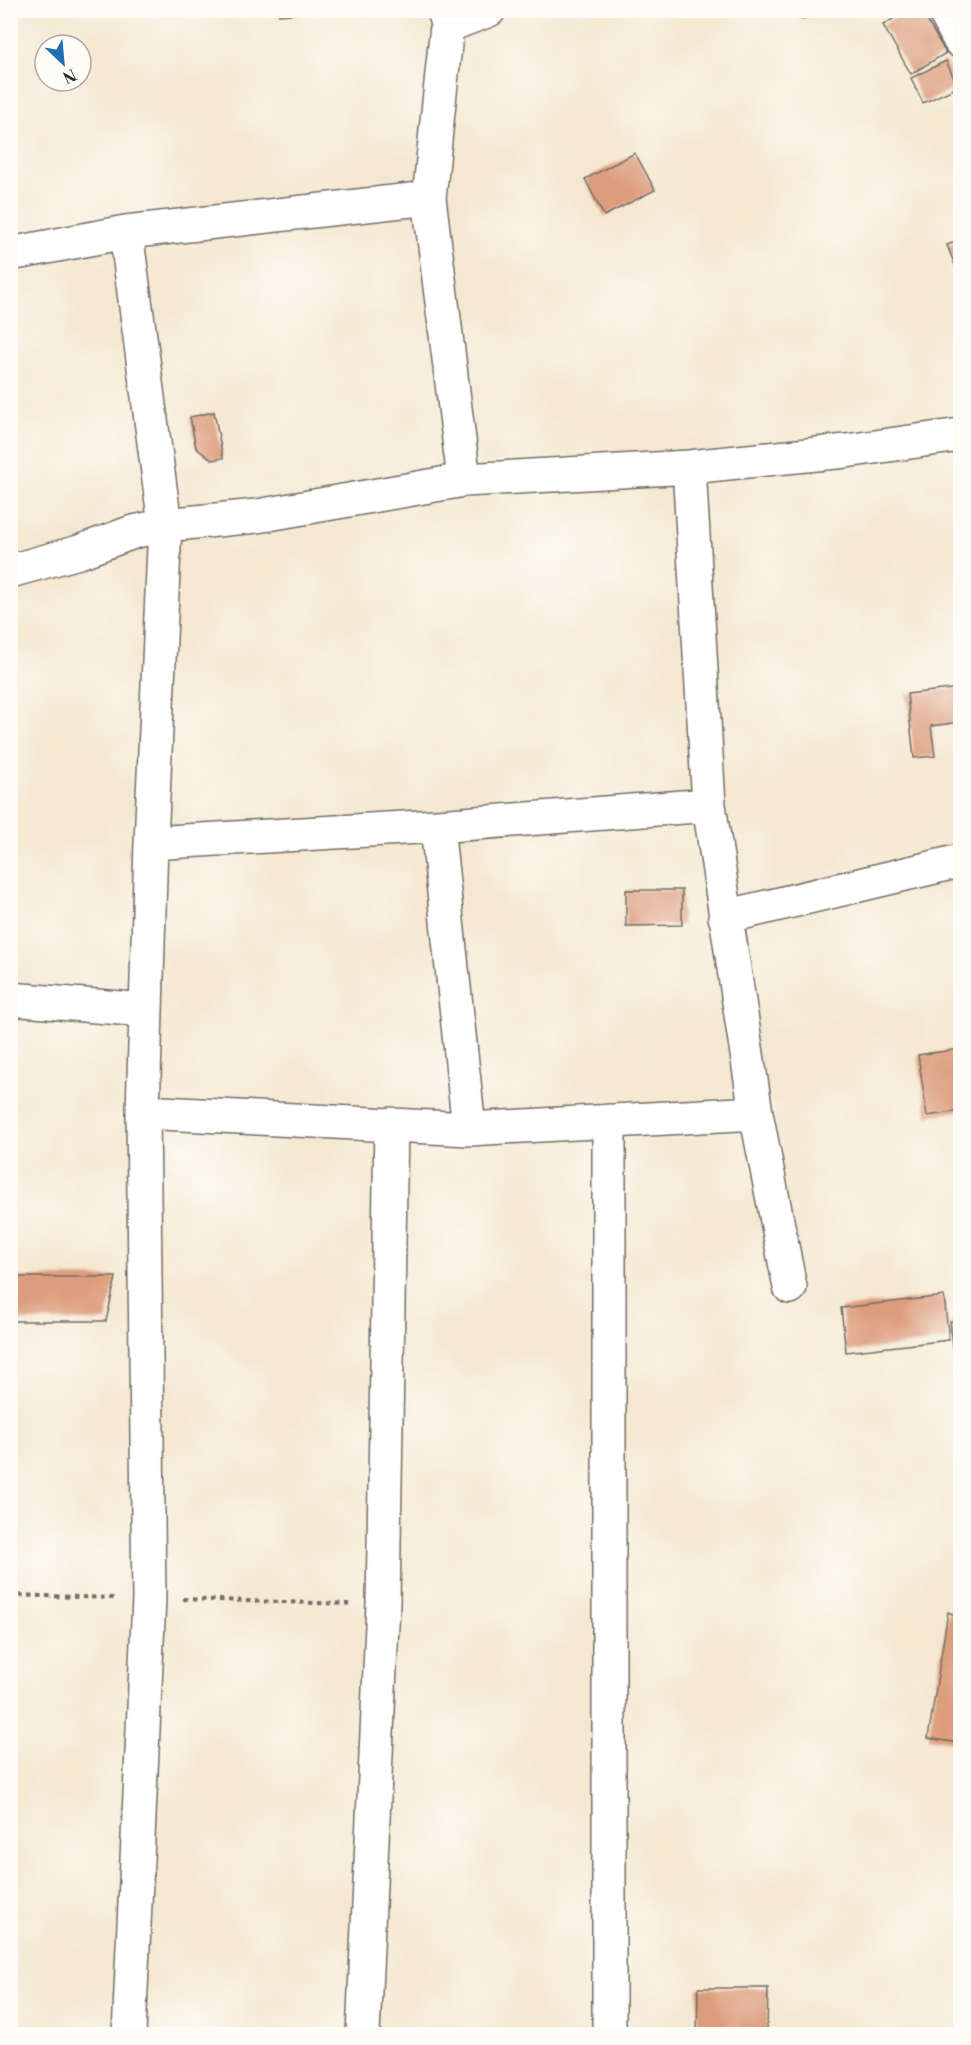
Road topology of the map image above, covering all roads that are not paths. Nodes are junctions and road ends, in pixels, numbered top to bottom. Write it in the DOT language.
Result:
graph roads {
  1 [pos="489,10"];
  2 [pos="944,10"];
  3 [pos="446,18"];
  4 [pos="960,41"];
  5 [pos="429,198"];
  6 [pos="126,232"];
  7 [pos="10,254"];
  8 [pos="960,435"];
  9 [pos="689,467"];
  10 [pos="464,480"];
  11 [pos="165,525"];
  12 [pos="10,571"];
  13 [pos="709,805"];
  14 [pos="437,826"];
  15 [pos="151,843"];
  16 [pos="960,861"];
  17 [pos="725,917"];
  18 [pos="10,999"];
  19 [pos="145,1010"];
  20 [pos="143,1112"];
  21 [pos="756,1113"];
  22 [pos="609,1121"];
  23 [pos="391,1124"];
  24 [pos="469,1129"];
  25 [pos="790,1287"];
  26 [pos="129,2034"];
  27 [pos="363,2034"];
  28 [pos="609,2034"];
  1 -- 3 [label="street"];
  2 -- 4 [label="street"];
  3 -- 5 [label="street"];
  5 -- 6 [label="street"];
  5 -- 10 [label="street"];
  6 -- 7 [label="street"];
  6 -- 11 [label="street"];
  8 -- 9 [label="street"];
  9 -- 10 [label="street"];
  9 -- 13 [label="street"];
  10 -- 11 [label="street"];
  11 -- 12 [label="street"];
  11 -- 15 [label="street"];
  13 -- 14 [label="street"];
  13 -- 17 [label="street"];
  14 -- 15 [label="street"];
  14 -- 24 [label="street"];
  15 -- 19 [label="street"];
  16 -- 17 [label="street"];
  17 -- 21 [label="street"];
  18 -- 19 [label="street"];
  19 -- 20 [label="street"];
  20 -- 23 [label="street"];
  20 -- 26 [label="street"];
  21 -- 22 [label="street"];
  21 -- 25 [label="street"];
  22 -- 24 [label="street"];
  22 -- 28 [label="street"];
  23 -- 24 [label="street"];
  23 -- 27 [label="street"];
}
